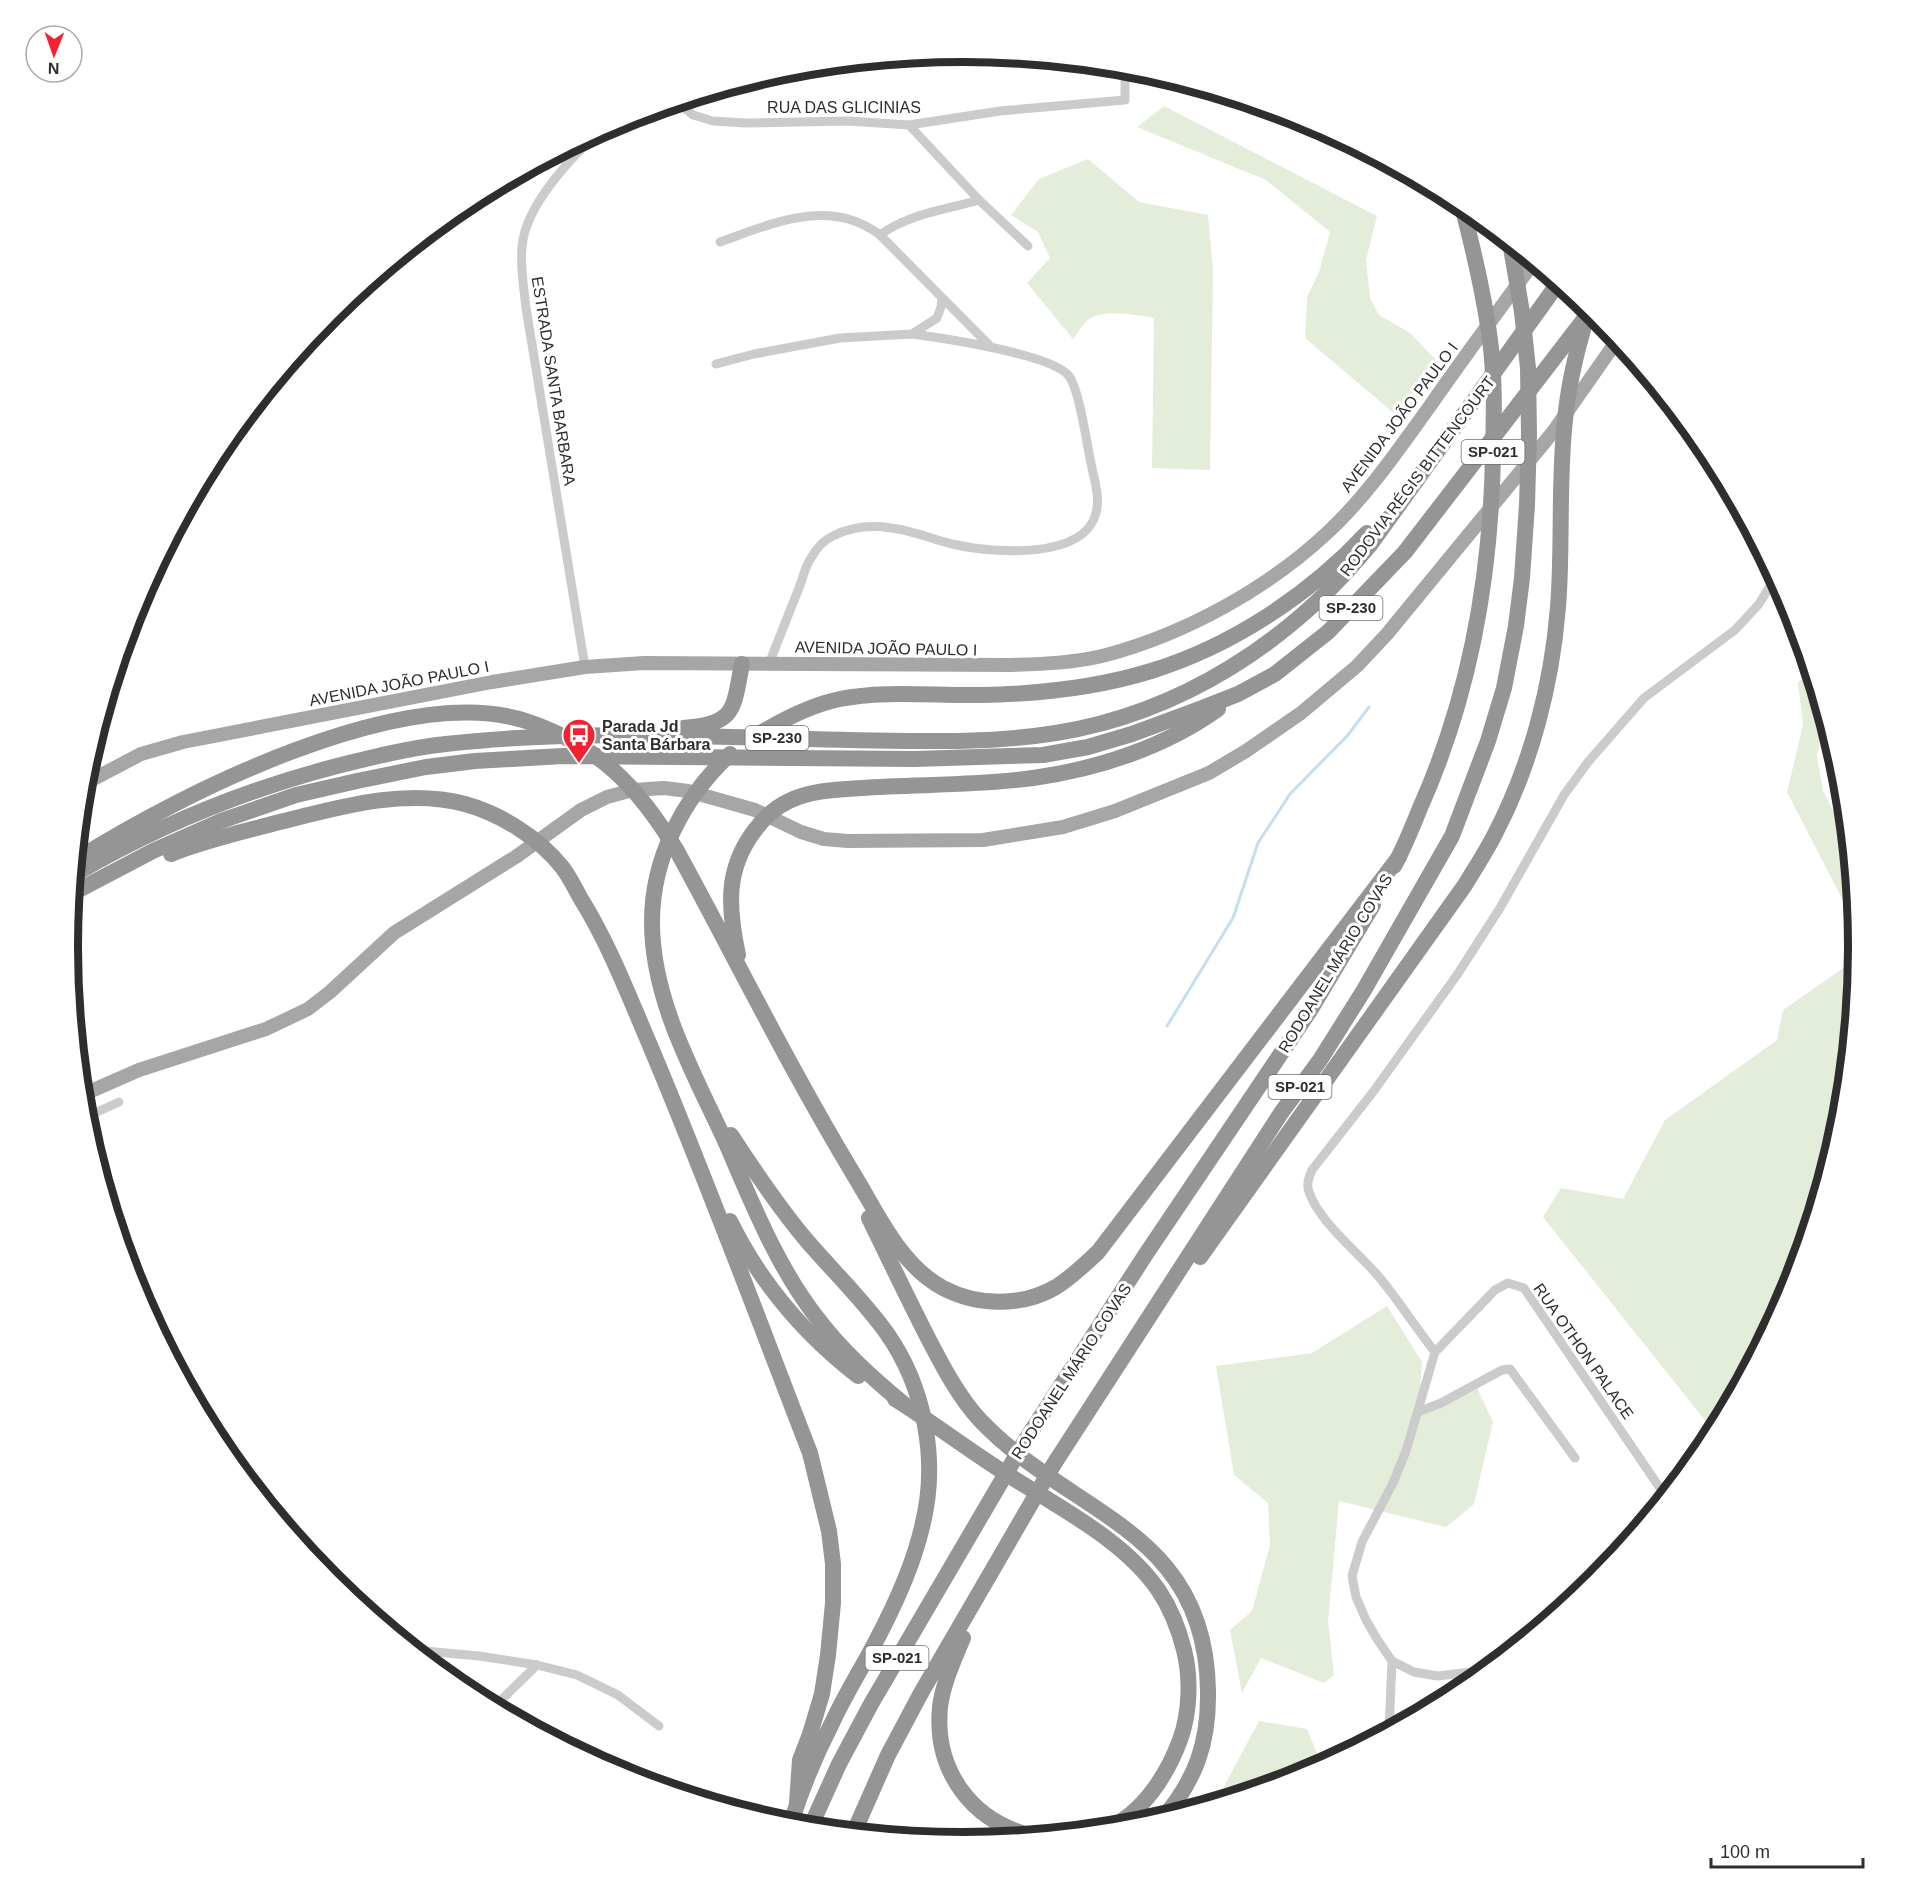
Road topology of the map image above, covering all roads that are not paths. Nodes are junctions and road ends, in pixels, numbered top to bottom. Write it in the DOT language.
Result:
graph roads {
  1 [pos="1125,77"];
  2 [pos="683,107"];
  3 [pos="909,125"];
  4 [pos="582,149"];
  5 [pos="979,200"];
  6 [pos="1465,218"];
  7 [pos="880,236"];
  8 [pos="720,242"];
  9 [pos="1028,246"];
  10 [pos="1512,251"];
  11 [pos="1530,267"];
  12 [pos="1555,288"];
  13 [pos="942,298"];
  14 [pos="1584,316"];
  15 [pos="1587,318"];
  16 [pos="912,334"];
  17 [pos="1613,346"];
  18 [pos="991,347"];
  19 [pos="716,364"];
  20 [pos="1413,485"];
  21 [pos="1771,584"];
  22 [pos="742,663"];
  23 [pos="769,664"];
  24 [pos="585,667"];
  25 [pos="1238,694"];
  26 [pos="579,736"];
  27 [pos="94,779"];
  28 [pos="83,856"];
  29 [pos="1399,857"];
  30 [pos="82,870"];
  31 [pos="80,890"];
  32 [pos="80,891"];
  33 [pos="743,975"];
  34 [pos="90,1091"];
  35 [pos="705,1098"];
  36 [pos="119,1102"];
  37 [pos="94,1113"];
  38 [pos="825,1127"];
  39 [pos="686,1130"];
  40 [pos="1135,1340"];
  41 [pos="1435,1352"];
  42 [pos="912,1402"];
  43 [pos="1418,1412"];
  44 [pos="1575,1458"];
  45 [pos="1662,1491"];
  46 [pos="998,1561"];
  47 [pos="426,1651"];
  48 [pos="1392,1661"];
  49 [pos="537,1665"];
  50 [pos="1473,1670"];
  51 [pos="500,1701"];
  52 [pos="1389,1723"];
  53 [pos="659,1726"];
  54 [pos="797,1803"];
  55 [pos="1172,1807"];
  56 [pos="793,1815"];
  57 [pos="1126,1817"];
  58 [pos="814,1819"];
  59 [pos="857,1826"];
  60 [pos="1014,1831"];
  1 -- 3 [label="street, RUA DAS GLICINIAS"];
  2 -- 3 [label="street, RUA DAS GLICINIAS"];
  3 -- 5 [label="street"];
  4 -- 24 [label="street, ESTRADA SANTA BARBARA"];
  5 -- 7 [label="street"];
  5 -- 9 [label="street"];
  6 -- 29 [label="highway, RODOANEL MÁRIO COVAS / SP-021"];
  7 -- 8 [label="street"];
  7 -- 13 [label="street"];
  10 -- 40 [label="highway, SP-021"];
  11 -- 23 [label="main road, AVENIDA JOÃO PAULO I"];
  12 -- 20 [label="highway, RODOVIA RÉGIS BITTENCOURT / SP-230"];
  13 -- 16 [label="street"];
  13 -- 18 [label="street"];
  14 -- 25 [label="highway, RODOVIA RÉGIS BITTENCOURT / SP-230"];
  15 -- 40 [label="highway"];
  16 -- 18 [label="street"];
  16 -- 19 [label="street"];
  17 -- 34 [label="main road"];
  18 -- 23 [label="street"];
  20 -- 26 [label="highway, RODOVIA RÉGIS BITTENCOURT / SP-230"];
  20 -- 35 [label="highway"];
  21 -- 41 [label="street"];
  22 -- 23 [label="main road, AVENIDA JOÃO PAULO I"];
  22 -- 24 [label="main road, AVENIDA JOÃO PAULO I"];
  22 -- 26 [label="highway"];
  24 -- 27 [label="main road, AVENIDA JOÃO PAULO I"];
  25 -- 31 [label="highway, RODOVIA RÉGIS BITTENCOURT / SP-230"];
  25 -- 33 [label="highway"];
  26 -- 30 [label="highway, RODOVIA RÉGIS BITTENCOURT / SP-230"];
  28 -- 33 [label="highway"];
  29 -- 38 [label="highway"];
  29 -- 58 [label="highway, RODOANEL MÁRIO COVAS / SP-021"];
  32 -- 39 [label="highway"];
  33 -- 38 [label="highway"];
  35 -- 42 [label="highway"];
  35 -- 42 [label="highway"];
  36 -- 37 [label="street"];
  38 -- 55 [label="highway"];
  39 -- 42 [label="highway"];
  39 -- 54 [label="highway"];
  40 -- 46 [label="highway, SP-021"];
  41 -- 43 [label="street"];
  41 -- 45 [label="street, RUA OTHON PALACE"];
  42 -- 54 [label="highway"];
  42 -- 57 [label="highway"];
  43 -- 44 [label="street"];
  43 -- 48 [label="street"];
  46 -- 59 [label="highway, SP-021"];
  46 -- 60 [label="highway"];
  47 -- 49 [label="street"];
  48 -- 50 [label="street"];
  48 -- 52 [label="street"];
  49 -- 51 [label="street"];
  49 -- 53 [label="street"];
  54 -- 56 [label="highway"];
}
